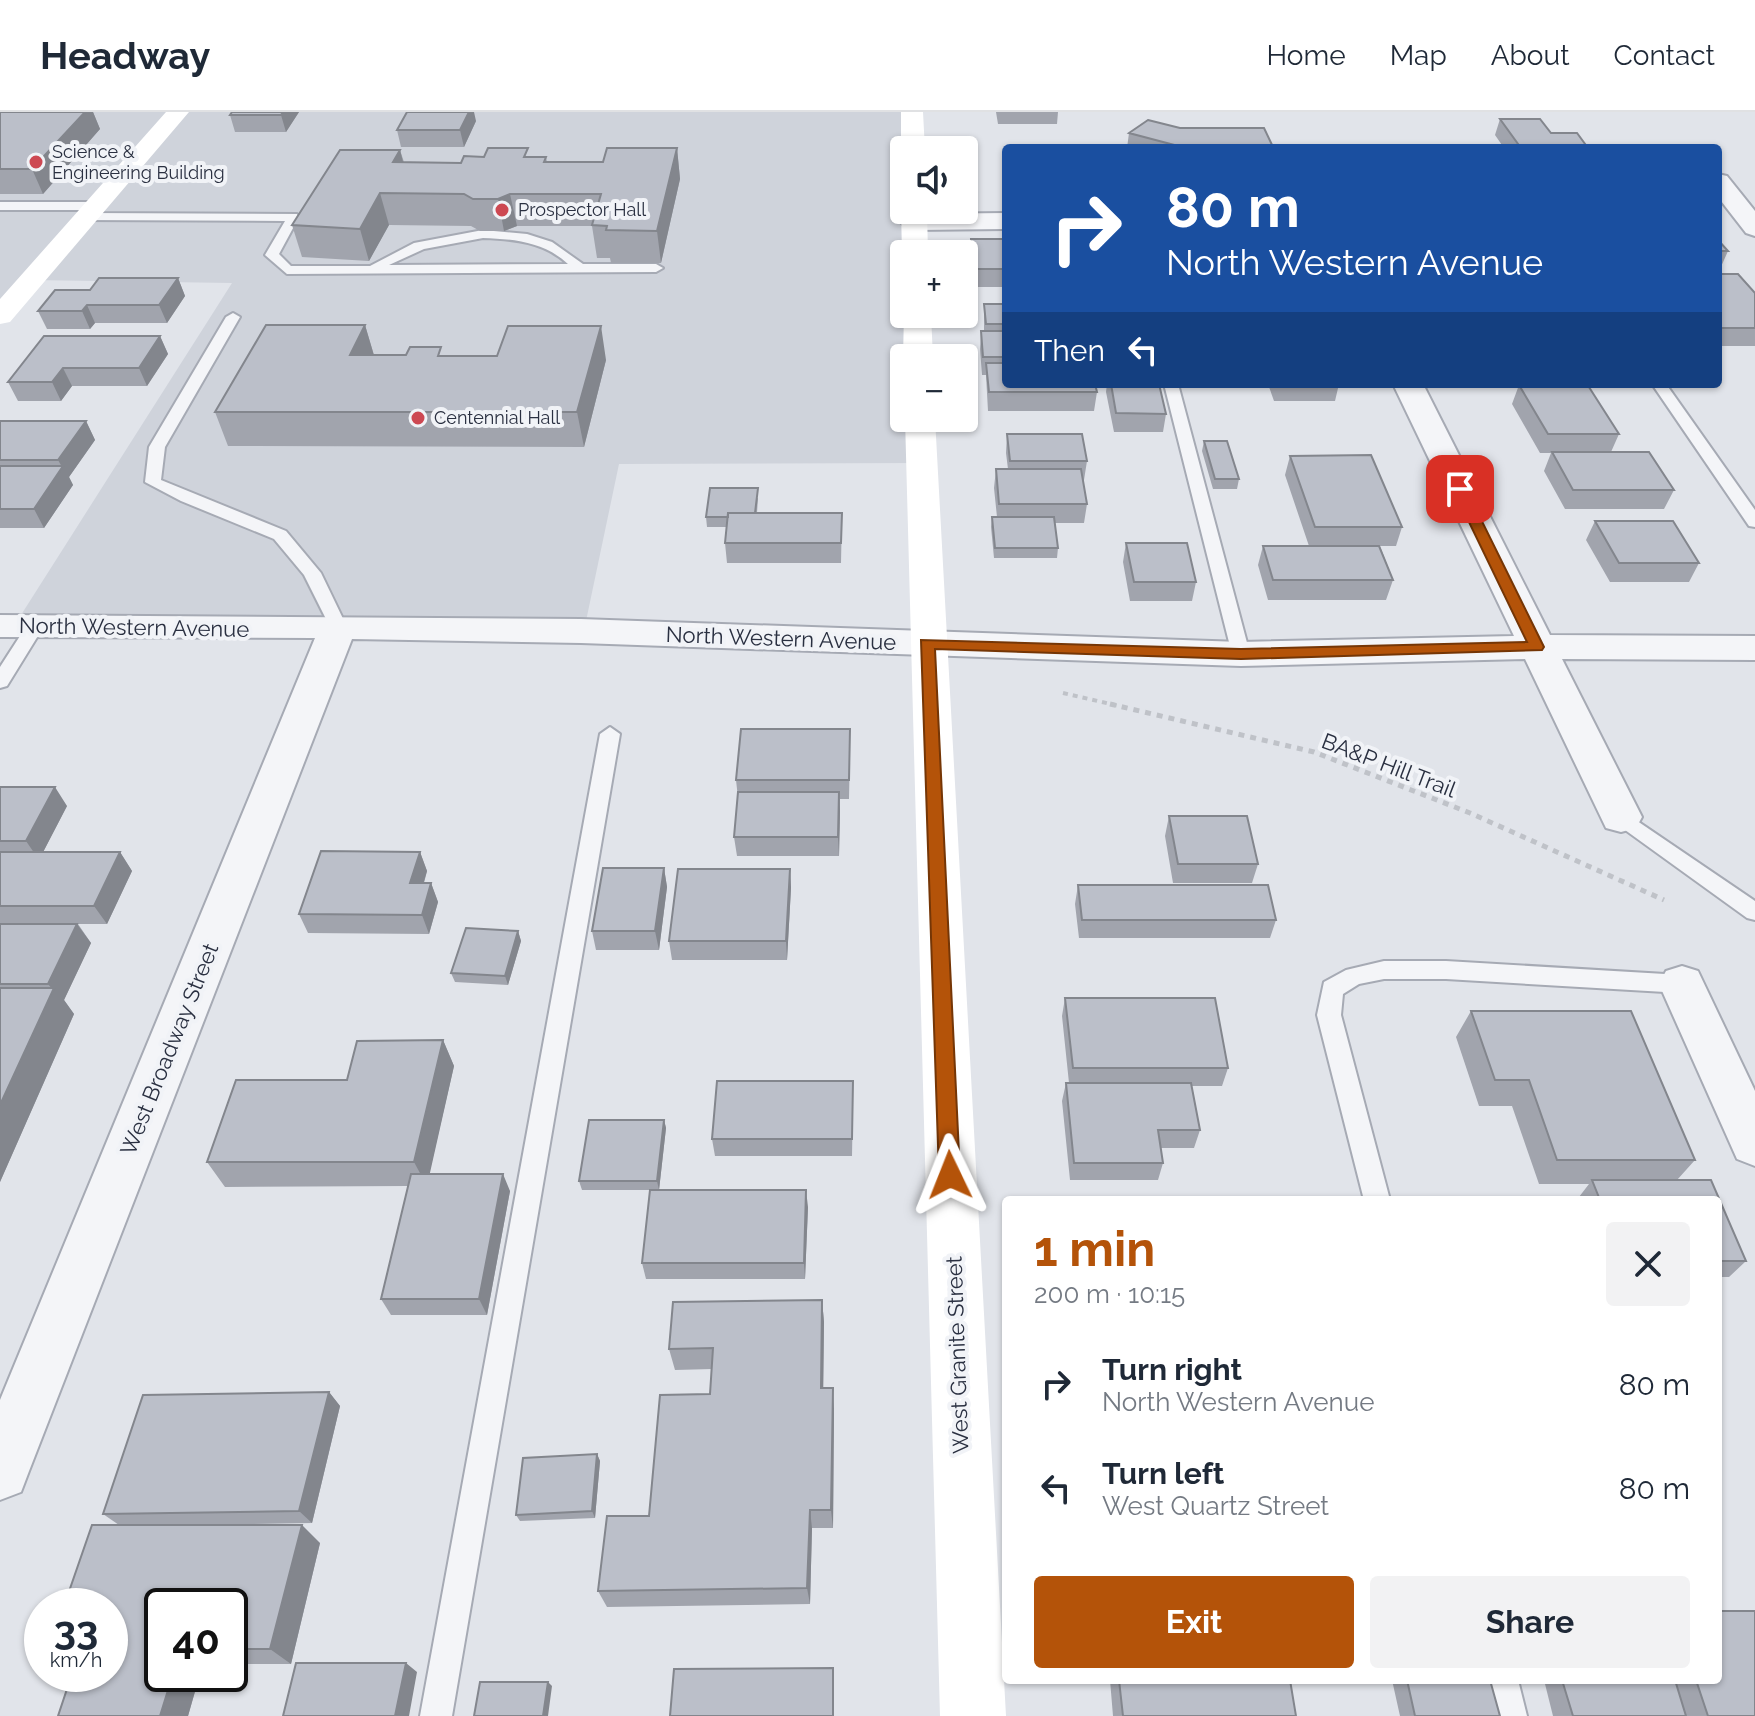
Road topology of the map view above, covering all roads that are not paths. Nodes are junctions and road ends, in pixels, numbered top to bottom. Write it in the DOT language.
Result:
graph roads {
  1 [pos="178,112"];
  2 [pos="912,112"];
  3 [pos="913,136"];
  4 [pos="1722,188"];
  5 [pos="0,206"];
  6 [pos="90,211"];
  7 [pos="978,219"];
  8 [pos="1739,219"];
  9 [pos="1002,221"];
  10 [pos="656,268"];
  11 [pos="372,269"];
  12 [pos="580,269"];
  13 [pos="0,316"];
  14 [pos="233,317"];
  15 [pos="1172,388"];
  16 [pos="1410,388"];
  17 [pos="1662,388"];
  18 [pos="920,432"];
  19 [pos="1755,522"];
  20 [pos="18,626"];
  21 [pos="338,627"];
  22 [pos="927,644"];
  23 [pos="1536,647"];
  24 [pos="1755,648"];
  25 [pos="1241,654"];
  26 [pos="0,682"];
  27 [pos="610,734"];
  28 [pos="1621,817"];
  29 [pos="1755,912"];
  30 [pos="1682,984"];
  31 [pos="1755,1144"];
  32 [pos="1376,1196"];
  33 [pos="0,1471"];
  34 [pos="1503,1684"];
  35 [pos="436,1716"];
  36 [pos="973,1716"];
  37 [pos="1511,1716"];
  1 -- 6 [label="street"];
  2 -- 3 [label="street"];
  4 -- 8 [label="street"];
  5 -- 6 [label="lane"];
  6 -- 11 [label="lane"];
  6 -- 13 [label="street"];
  7 -- 9 [label="street"];
  10 -- 12 [label="lane"];
  11 -- 12 [label="lane"];
  11 -- 12 [label="lane"];
  14 -- 21 [label="lane"];
  15 -- 25 [label="lane"];
  16 -- 23 [label="street"];
  17 -- 19 [label="lane"];
  18 -- 22 [label="street, West Granite Street"];
  20 -- 21 [label="street, North Western Avenue"];
  20 -- 26 [label="lane"];
  21 -- 22 [label="street, North Western Avenue"];
  21 -- 33 [label="street, West Broadway Street"];
  22 -- 25 [label="street, North Western Avenue"];
  22 -- 36 [label="street, West Granite Street"];
  23 -- 24 [label="street, North Western Avenue"];
  23 -- 25 [label="street, North Western Avenue"];
  23 -- 28 [label="street"];
  27 -- 35 [label="lane"];
  28 -- 29 [label="lane"];
  30 -- 31 [label="street"];
  30 -- 32 [label="lane"];
  34 -- 37 [label="lane"];
}
